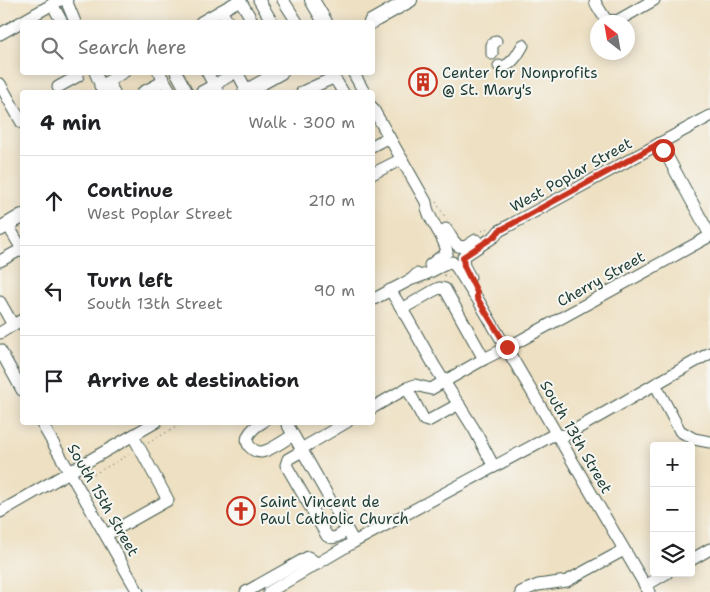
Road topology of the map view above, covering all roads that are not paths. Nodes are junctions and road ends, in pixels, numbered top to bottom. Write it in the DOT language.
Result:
graph roads {
  1 [pos="66,0"];
  2 [pos="240,0"];
  3 [pos="259,0"];
  4 [pos="283,0"];
  5 [pos="312,0"];
  6 [pos="410,0"];
  7 [pos="654,0"];
  8 [pos="594,1"];
  9 [pos="56,2"];
  10 [pos="395,4"];
  11 [pos="221,10"];
  12 [pos="24,20"];
  13 [pos="61,20"];
  14 [pos="74,20"];
  15 [pos="207,20"];
  16 [pos="227,20"];
  17 [pos="252,20"];
  18 [pos="271,20"];
  19 [pos="296,20"];
  20 [pos="323,20"];
  21 [pos="374,20"];
  22 [pos="20,23"];
  23 [pos="0,34"];
  24 [pos="496,41"];
  25 [pos="523,45"];
  26 [pos="492,54"];
  27 [pos="499,66"];
  28 [pos="79,75"];
  29 [pos="97,75"];
  30 [pos="120,75"];
  31 [pos="178,75"];
  32 [pos="209,75"];
  33 [pos="232,75"];
  34 [pos="238,75"];
  35 [pos="278,75"];
  36 [pos="355,75"];
  37 [pos="162,77"];
  38 [pos="0,84"];
  39 [pos="104,87"];
  40 [pos="58,88"];
  41 [pos="264,88"];
  42 [pos="216,89"];
  43 [pos="320,89"];
  44 [pos="146,90"];
  45 [pos="170,90"];
  46 [pos="186,90"];
  47 [pos="245,90"];
  48 [pos="342,90"];
  49 [pos="363,90"];
  50 [pos="375,113"];
  51 [pos="710,116"];
  52 [pos="20,119"];
  53 [pos="389,137"];
  54 [pos="660,143"];
  55 [pos="375,144"];
  56 [pos="402,159"];
  57 [pos="375,172"];
  58 [pos="20,217"];
  59 [pos="4,227"];
  60 [pos="710,236"];
  61 [pos="20,247"];
  62 [pos="20,251"];
  63 [pos="455,254"];
  64 [pos="0,261"];
  65 [pos="390,290"];
  66 [pos="375,298"];
  67 [pos="0,302"];
  68 [pos="402,309"];
  69 [pos="18,322"];
  70 [pos="0,333"];
  71 [pos="507,347"];
  72 [pos="0,350"];
  73 [pos="710,353"];
  74 [pos="484,359"];
  75 [pos="444,381"];
  76 [pos="655,384"];
  77 [pos="20,386"];
  78 [pos="407,388"];
  79 [pos="459,404"];
  80 [pos="375,406"];
  81 [pos="43,425"];
  82 [pos="151,425"];
  83 [pos="259,425"];
  84 [pos="288,425"];
  85 [pos="342,425"];
  86 [pos="293,435"];
  87 [pos="558,435"];
  88 [pos="132,436"];
  89 [pos="710,442"];
  90 [pos="301,450"];
  91 [pos="494,468"];
  92 [pos="70,472"];
  93 [pos="0,512"];
  94 [pos="347,530"];
  95 [pos="106,535"];
  96 [pos="354,542"];
  97 [pos="710,549"];
  98 [pos="624,550"];
  99 [pos="695,558"];
  100 [pos="318,564"];
  101 [pos="663,577"];
  102 [pos="647,589"];
  103 [pos="138,592"];
  104 [pos="246,592"];
  105 [pos="269,592"];
  106 [pos="521,592"];
  1 -- 14 [label="street"];
  2 -- 11 [label="street"];
  2 -- 17 [label="street"];
  3 -- 18 [label="street"];
  4 -- 19 [label="street"];
  5 -- 20 [label="main road"];
  6 -- 10 [label="main road"];
  7 -- 8 [label="street"];
  9 -- 12 [label="street"];
  9 -- 13 [label="street"];
  10 -- 21 [label="main road"];
  11 -- 15 [label="street"];
  11 -- 16 [label="street"];
  22 -- 23 [label="street"];
  24 -- 26 [label="street"];
  25 -- 27 [label="street"];
  28 -- 40 [label="street"];
  29 -- 39 [label="street"];
  30 -- 39 [label="street"];
  31 -- 46 [label="street"];
  32 -- 42 [label="street"];
  33 -- 42 [label="street"];
  34 -- 47 [label="street"];
  35 -- 41 [label="main road"];
  36 -- 49 [label="street"];
  37 -- 44 [label="street"];
  37 -- 45 [label="street"];
  38 -- 52 [label="street"];
  43 -- 48 [label="street"];
  50 -- 53 [label="street, South 13th Street"];
  51 -- 54 [label="street, West Poplar Street"];
  53 -- 55 [label="street"];
  53 -- 56 [label="street, South 13th Street"];
  54 -- 60 [label="street"];
  54 -- 63 [label="street, West Poplar Street"];
  56 -- 57 [label="street"];
  56 -- 63 [label="street, South 13th Street"];
  58 -- 59 [label="main road"];
  59 -- 61 [label="street"];
  60 -- 71 [label="street, Cherry Street"];
  62 -- 64 [label="street"];
  63 -- 65 [label="street, West Poplar Street"];
  63 -- 71 [label="street, South 13th Street"];
  65 -- 66 [label="street, West Poplar Street"];
  65 -- 68 [label="street"];
  67 -- 69 [label="street"];
  68 -- 74 [label="street"];
  68 -- 75 [label="street"];
  69 -- 70 [label="street"];
  71 -- 74 [label="street, Cherry Street"];
  71 -- 87 [label="street, South 13th Street"];
  72 -- 77 [label="street"];
  73 -- 76 [label="street"];
  74 -- 75 [label="street, Cherry Street"];
  75 -- 78 [label="street, Cherry Street"];
  75 -- 79 [label="street"];
  76 -- 87 [label="street"];
  76 -- 89 [label="street"];
  78 -- 79 [label="street"];
  78 -- 80 [label="street"];
  79 -- 91 [label="street"];
  81 -- 92 [label="street, South 15th Street"];
  82 -- 88 [label="street"];
  83 -- 86 [label="street"];
  84 -- 86 [label="street"];
  85 -- 90 [label="street"];
  86 -- 90 [label="street"];
  87 -- 91 [label="street"];
  87 -- 98 [label="street, South 13th Street"];
  88 -- 92 [label="street"];
  88 -- 95 [label="street"];
  90 -- 94 [label="street"];
  90 -- 94 [label="street"];
  91 -- 96 [label="street"];
  92 -- 93 [label="street"];
  92 -- 95 [label="street, South 15th Street"];
  94 -- 96 [label="street"];
  95 -- 103 [label="street, South 15th Street"];
  96 -- 100 [label="street"];
  97 -- 99 [label="street"];
  98 -- 102 [label="street, South 13th Street"];
  98 -- 106 [label="street"];
  100 -- 104 [label="street"];
  100 -- 105 [label="street"];
  101 -- 102 [label="street"];
}
